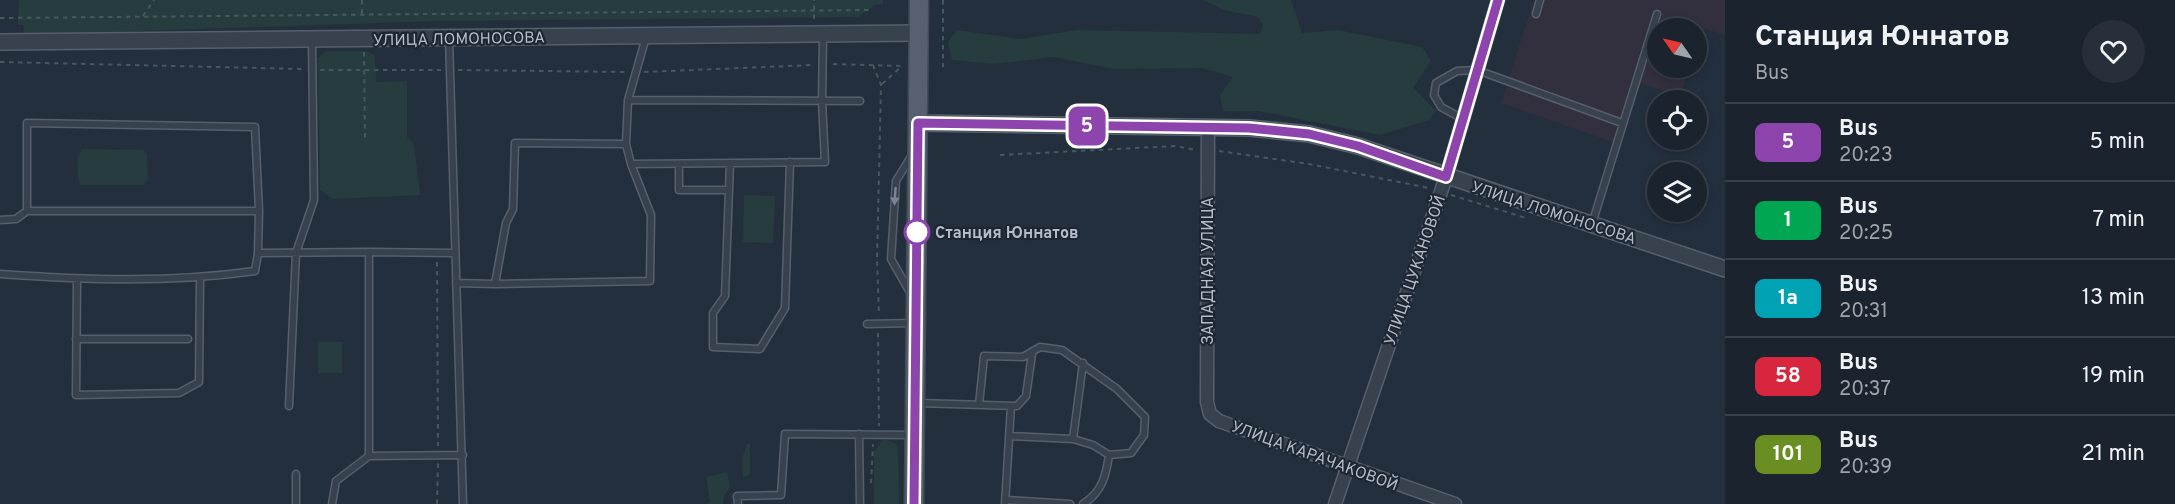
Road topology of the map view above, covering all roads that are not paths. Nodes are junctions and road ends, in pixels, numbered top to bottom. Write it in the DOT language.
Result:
graph roads {
  1 [pos="919,0"];
  2 [pos="1498,0"];
  3 [pos="1540,0"];
  4 [pos="1657,14"];
  5 [pos="1536,15"];
  6 [pos="919,33"];
  7 [pos="818,34"];
  8 [pos="646,35"];
  9 [pos="449,38"];
  10 [pos="312,40"];
  11 [pos="0,42"];
  12 [pos="1477,70"];
  13 [pos="628,100"];
  14 [pos="822,101"];
  15 [pos="860,101"];
  16 [pos="1463,119"];
  17 [pos="918,123"];
  18 [pos="1622,123"];
  19 [pos="1208,128"];
  20 [pos="626,144"];
  21 [pos="918,144"];
  22 [pos="790,162"];
  23 [pos="730,163"];
  24 [pos="631,164"];
  25 [pos="679,164"];
  26 [pos="1446,177"];
  27 [pos="729,190"];
  28 [pos="27,211"];
  29 [pos="259,211"];
  30 [pos="0,220"];
  31 [pos="1592,225"];
  32 [pos="369,252"];
  33 [pos="258,253"];
  34 [pos="296,253"];
  35 [pos="454,253"];
  36 [pos="1725,268"];
  37 [pos="0,274"];
  38 [pos="77,279"];
  39 [pos="200,279"];
  40 [pos="456,283"];
  41 [pos="495,284"];
  42 [pos="916,303"];
  43 [pos="915,322"];
  44 [pos="867,324"];
  45 [pos="76,339"];
  46 [pos="188,339"];
  47 [pos="1032,354"];
  48 [pos="1083,363"];
  49 [pos="914,403"];
  50 [pos="979,405"];
  51 [pos="290,406"];
  52 [pos="1011,406"];
  53 [pos="1210,414"];
  54 [pos="860,434"];
  55 [pos="914,435"];
  56 [pos="1009,436"];
  57 [pos="1073,439"];
  58 [pos="1109,454"];
  59 [pos="463,455"];
  60 [pos="369,456"];
  61 [pos="1347,468"];
  62 [pos="296,474"];
  63 [pos="1005,502"];
  64 [pos="296,504"];
  65 [pos="332,504"];
  66 [pos="463,504"];
  67 [pos="738,504"];
  68 [pos="860,504"];
  69 [pos="914,504"];
  70 [pos="1070,504"];
  71 [pos="1083,504"];
  72 [pos="1335,504"];
  73 [pos="1455,504"];
  1 -- 6 [label="main road"];
  2 -- 12 [label="street, УЛИЦА ЦУКАНОВОЙ"];
  3 -- 5 [label="lane"];
  4 -- 18 [label="lane"];
  6 -- 7 [label="street, УЛИЦА ЛОМОНОСОВА"];
  6 -- 17 [label="main road"];
  7 -- 8 [label="street, УЛИЦА ЛОМОНОСОВА"];
  7 -- 14 [label="lane"];
  8 -- 9 [label="street, УЛИЦА ЛОМОНОСОВА"];
  8 -- 13 [label="lane"];
  9 -- 10 [label="street, УЛИЦА ЛОМОНОСОВА"];
  9 -- 35 [label="lane"];
  10 -- 11 [label="street, УЛИЦА ЛОМОНОСОВА"];
  10 -- 34 [label="lane"];
  12 -- 16 [label="street, УЛИЦА ЦУКАНОВОЙ"];
  12 -- 16 [label="lane"];
  12 -- 18 [label="lane"];
  13 -- 14 [label="lane"];
  13 -- 20 [label="lane"];
  14 -- 15 [label="lane"];
  14 -- 22 [label="lane"];
  16 -- 26 [label="street, УЛИЦА ЦУКАНОВОЙ"];
  17 -- 19 [label="street, УЛИЦА ЛОМОНОСОВА"];
  17 -- 21 [label="main road"];
  18 -- 31 [label="lane"];
  19 -- 26 [label="street, УЛИЦА ЛОМОНОСОВА"];
  19 -- 53 [label="street, ЗАПАДНАЯ УЛИЦА"];
  20 -- 24 [label="lane"];
  20 -- 41 [label="lane"];
  21 -- 42 [label="main road"];
  21 -- 42 [label="lane, one-way"];
  22 -- 23 [label="lane"];
  22 -- 27 [label="lane"];
  23 -- 25 [label="lane"];
  23 -- 27 [label="lane"];
  24 -- 25 [label="lane"];
  24 -- 41 [label="lane"];
  25 -- 27 [label="lane"];
  26 -- 31 [label="street, УЛИЦА ЛОМОНОСОВА"];
  26 -- 61 [label="street, УЛИЦА ЦУКАНОВОЙ"];
  28 -- 29 [label="lane"];
  28 -- 29 [label="lane"];
  28 -- 30 [label="lane"];
  29 -- 33 [label="lane"];
  31 -- 36 [label="street, УЛИЦА ЛОМОНОСОВА"];
  32 -- 34 [label="lane"];
  32 -- 35 [label="lane"];
  32 -- 60 [label="lane"];
  33 -- 34 [label="lane"];
  33 -- 39 [label="lane"];
  34 -- 51 [label="lane"];
  35 -- 40 [label="lane"];
  37 -- 38 [label="lane"];
  38 -- 39 [label="lane"];
  38 -- 45 [label="lane"];
  39 -- 45 [label="lane"];
  40 -- 41 [label="lane"];
  40 -- 59 [label="lane"];
  42 -- 43 [label="main road"];
  43 -- 44 [label="lane"];
  43 -- 49 [label="main road"];
  45 -- 46 [label="lane"];
  47 -- 48 [label="lane"];
  47 -- 50 [label="lane"];
  47 -- 52 [label="lane"];
  48 -- 57 [label="lane"];
  48 -- 58 [label="lane"];
  49 -- 50 [label="lane"];
  49 -- 55 [label="main road"];
  50 -- 52 [label="lane"];
  52 -- 56 [label="lane"];
  53 -- 61 [label="street, УЛИЦА КАРАЧАКОВОЙ"];
  54 -- 55 [label="lane"];
  54 -- 67 [label="lane"];
  54 -- 68 [label="lane"];
  55 -- 69 [label="main road"];
  56 -- 57 [label="lane"];
  56 -- 63 [label="lane"];
  57 -- 58 [label="lane"];
  58 -- 71 [label="lane"];
  59 -- 60 [label="lane"];
  59 -- 66 [label="lane"];
  60 -- 65 [label="lane"];
  61 -- 72 [label="street, УЛИЦА ЦУКАНОВОЙ"];
  61 -- 73 [label="street, УЛИЦА КАРАЧАКОВОЙ"];
  62 -- 64 [label="lane"];
  63 -- 70 [label="lane"];
}
